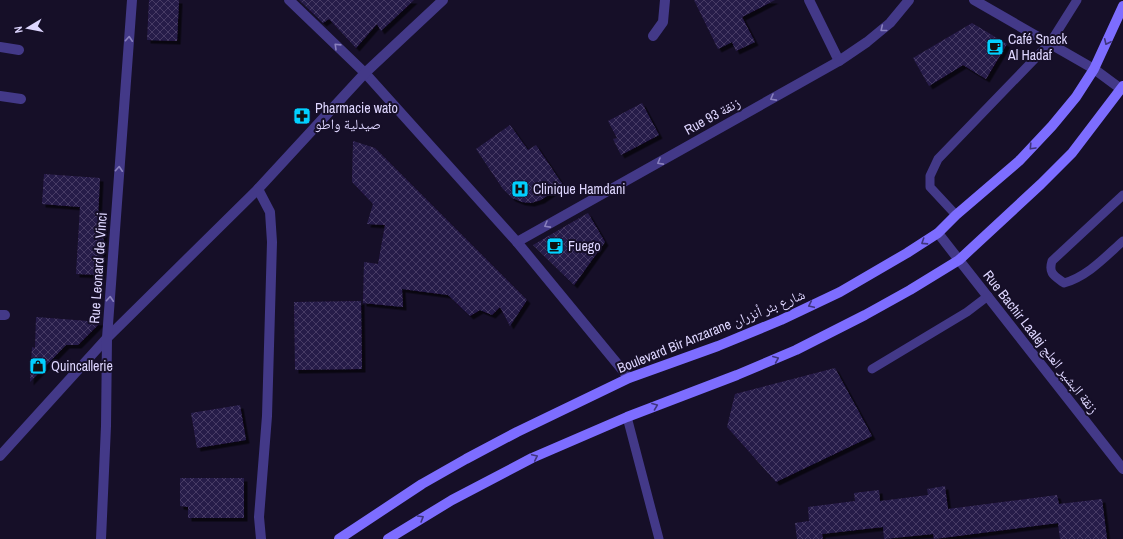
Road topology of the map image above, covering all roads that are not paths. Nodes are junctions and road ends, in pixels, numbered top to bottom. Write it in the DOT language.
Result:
graph roads {
  1 [pos="132,0"];
  2 [pos="289,0"];
  3 [pos="443,0"];
  4 [pos="665,0"];
  5 [pos="809,0"];
  6 [pos="909,0"];
  7 [pos="974,0"];
  8 [pos="1077,0"];
  9 [pos="1123,6"];
  10 [pos="653,36"];
  11 [pos="1050,43"];
  12 [pos="0,47"];
  13 [pos="18,50"];
  14 [pos="839,61"];
  15 [pos="1094,70"];
  16 [pos="365,73"];
  17 [pos="1122,88"];
  18 [pos="0,96"];
  19 [pos="22,99"];
  20 [pos="258,189"];
  21 [pos="1123,195"];
  22 [pos="956,215"];
  23 [pos="938,232"];
  24 [pos="517,242"];
  25 [pos="1123,242"];
  26 [pos="959,260"];
  27 [pos="988,296"];
  28 [pos="107,338"];
  29 [pos="872,368"];
  30 [pos="629,378"];
  31 [pos="627,417"];
  32 [pos="0,456"];
  33 [pos="1123,469"];
  34 [pos="101,539"];
  35 [pos="261,539"];
  36 [pos="339,539"];
  37 [pos="388,539"];
  38 [pos="659,539"];
  28 -- 1 [label="street, Rue Leonard de Vinci, one-way"];
  16 -- 2 [label="street, one-way"];
  3 -- 16 [label="street"];
  4 -- 10 [label="street"];
  5 -- 14 [label="street"];
  6 -- 14 [label="street, Rue 93 زنقة, one-way"];
  7 -- 11 [label="street"];
  8 -- 11 [label="lane"];
  9 -- 15 [label="main road, Boulevard Bir Anzarane شارع بئر أنزران, one-way"];
  11 -- 15 [label="street"];
  11 -- 22 [label="lane"];
  12 -- 13 [label="street"];
  14 -- 24 [label="street, Rue 93 زنقة, one-way"];
  15 -- 17 [label="street"];
  15 -- 22 [label="main road, Boulevard Bir Anzarane شارع بئر أنزران, one-way"];
  16 -- 20 [label="street"];
  16 -- 24 [label="street"];
  17 -- 26 [label="main road"];
  18 -- 19 [label="street"];
  20 -- 28 [label="street"];
  20 -- 35 [label="street"];
  21 -- 25 [label="lane"];
  22 -- 23 [label="main road, Boulevard Bir Anzarane شارع بئر أنزران"];
  23 -- 26 [label="street, Rue Bachir Laalej زنقة البشير العلج"];
  23 -- 30 [label="main road, Boulevard Bir Anzarane شارع بئر أنزران, one-way"];
  24 -- 30 [label="street"];
  26 -- 27 [label="street, Rue Bachir Laalej زنقة البشير العلج"];
  31 -- 26 [label="main road, one-way"];
  27 -- 29 [label="lane"];
  27 -- 33 [label="street, Rue Bachir Laalej زنقة البشير العلج"];
  28 -- 32 [label="street"];
  28 -- 34 [label="street, Rue Leonard de Vinci"];
  30 -- 36 [label="main road, Boulevard Bir Anzarane شارع بئر أنزران"];
  37 -- 31 [label="main road, one-way"];
  31 -- 38 [label="lane"];
}
